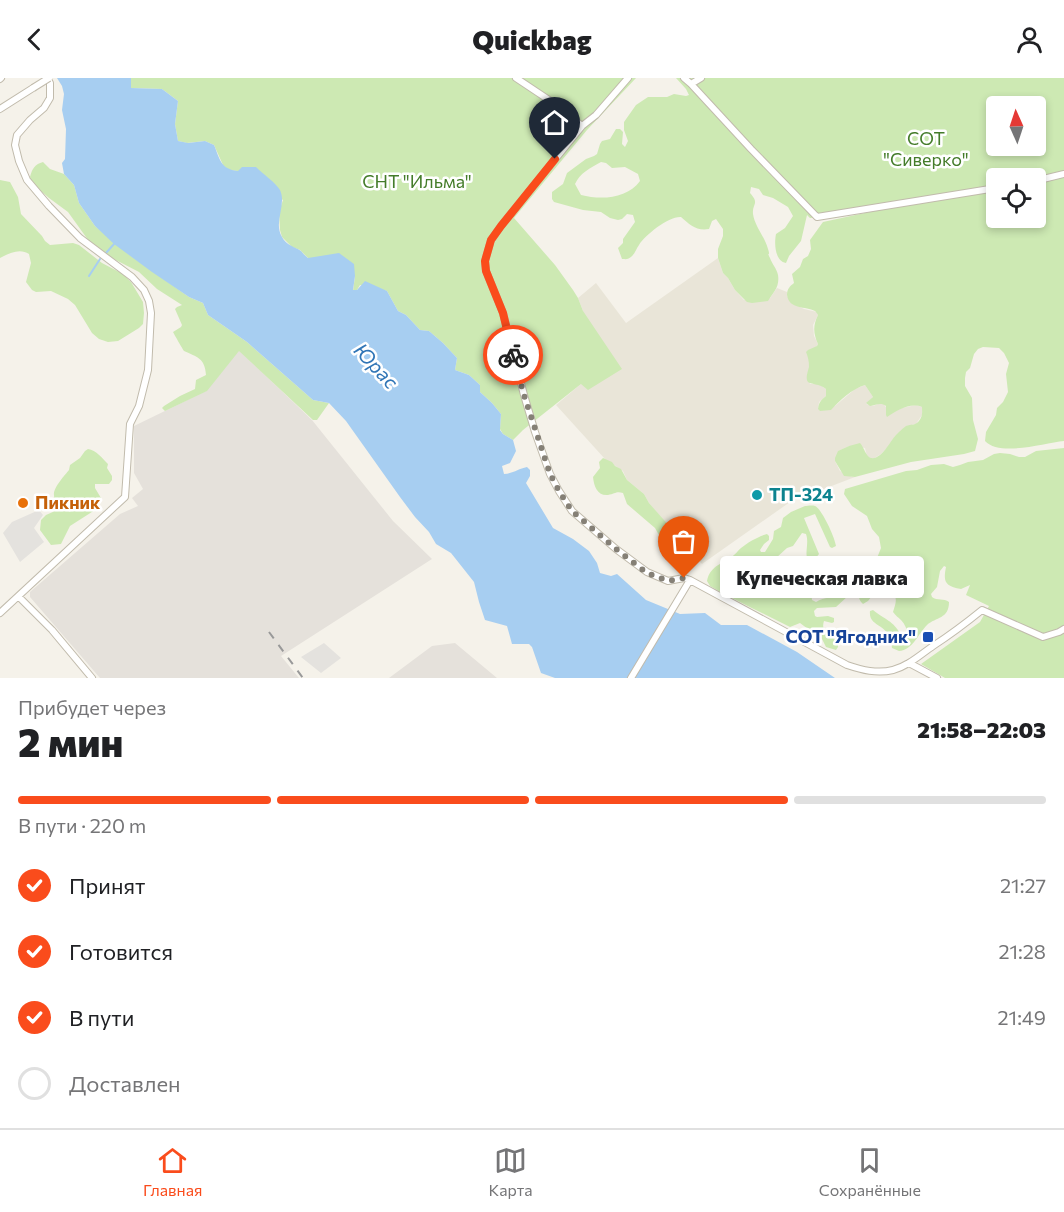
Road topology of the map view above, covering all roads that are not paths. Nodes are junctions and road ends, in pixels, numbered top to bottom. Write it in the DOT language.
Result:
graph roads {
  1 [pos="48,78"];
  2 [pos="516,78"];
  3 [pos="628,78"];
  4 [pos="684,78"];
  5 [pos="700,78"];
  6 [pos="691,84"];
  7 [pos="0,109"];
  8 [pos="582,126"];
  9 [pos="1064,174"];
  10 [pos="1046,178"];
  11 [pos="986,190"];
  12 [pos="690,580"];
  13 [pos="19,597"];
  14 [pos="0,613"];
  15 [pos="1064,629"];
  16 [pos="909,663"];
  17 [pos="92,678"];
  18 [pos="631,678"];
  19 [pos="937,678"];
  1 -- 7 [label="street, bridge"];
  1 -- 13 [label="street"];
  2 -- 8 [label="street"];
  3 -- 8 [label="street"];
  4 -- 6 [label="street"];
  5 -- 6 [label="street"];
  6 -- 11 [label="street"];
  8 -- 12 [label="street"];
  9 -- 10 [label="street"];
  12 -- 16 [label="street"];
  12 -- 18 [label="street"];
  13 -- 14 [label="street"];
  13 -- 17 [label="street"];
  15 -- 16 [label="street"];
  16 -- 19 [label="street"];
}
